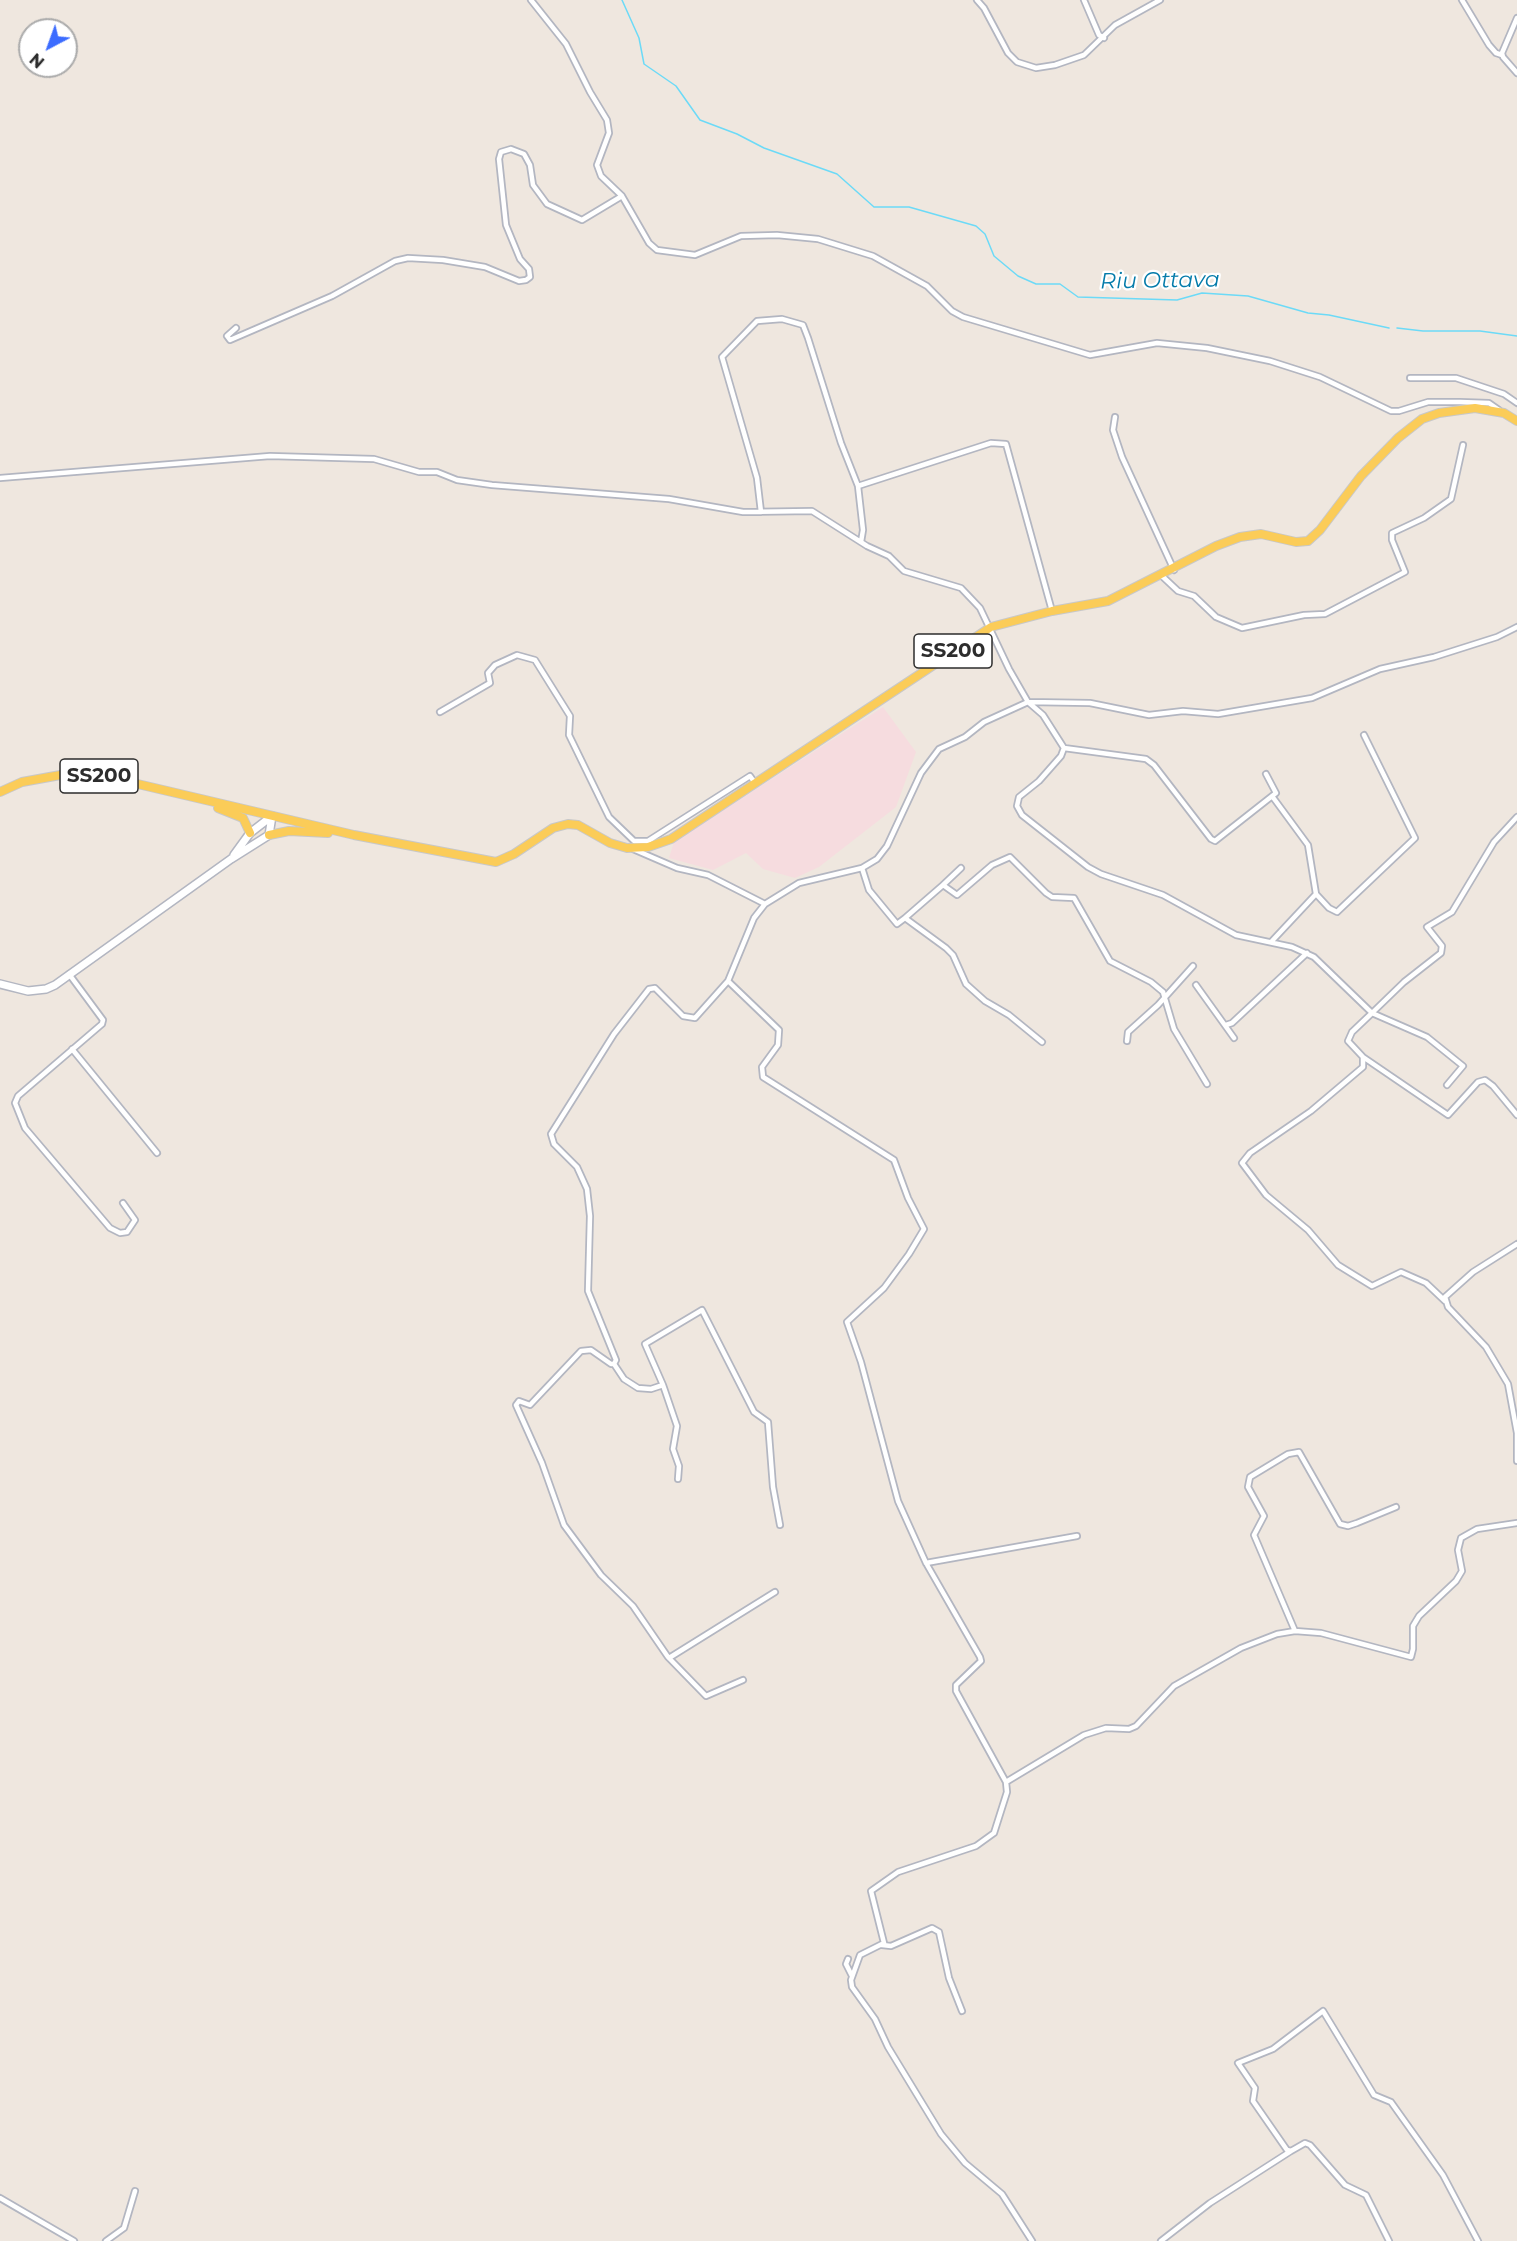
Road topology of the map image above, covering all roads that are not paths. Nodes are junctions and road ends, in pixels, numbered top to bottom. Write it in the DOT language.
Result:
graph roads {
  1 [pos="531,0"];
  2 [pos="977,0"];
  3 [pos="1084,0"];
  4 [pos="1160,0"];
  5 [pos="1462,0"];
  6 [pos="1517,18"];
  7 [pos="1104,38"];
  8 [pos="1502,55"];
  9 [pos="1517,73"];
  10 [pos="622,196"];
  11 [pos="236,328"];
  12 [pos="1410,378"];
  13 [pos="1517,403"];
  14 [pos="1504,413"];
  15 [pos="1114,417"];
  16 [pos="1517,420"];
  17 [pos="1463,445"];
  18 [pos="0,478"];
  19 [pos="858,486"];
  20 [pos="760,512"];
  21 [pos="861,542"];
  22 [pos="1174,570"];
  23 [pos="1161,576"];
  24 [pos="1052,611"];
  25 [pos="983,613"];
  26 [pos="1005,623"];
  27 [pos="991,627"];
  28 [pos="1517,627"];
  29 [pos="980,634"];
  30 [pos="1028,702"];
  31 [pos="440,712"];
  32 [pos="1364,735"];
  33 [pos="1064,748"];
  34 [pos="1266,774"];
  35 [pos="755,783"];
  36 [pos="0,792"];
  37 [pos="1272,796"];
  38 [pos="197,800"];
  39 [pos="272,816"];
  40 [pos="1517,817"];
  41 [pos="250,833"];
  42 [pos="269,835"];
  43 [pos="354,835"];
  44 [pos="630,847"];
  45 [pos="231,859"];
  46 [pos="862,868"];
  47 [pos="961,868"];
  48 [pos="943,885"];
  49 [pos="1316,894"];
  50 [pos="765,904"];
  51 [pos="905,918"];
  52 [pos="1272,941"];
  53 [pos="1307,953"];
  54 [pos="1193,966"];
  55 [pos="69,974"];
  56 [pos="728,981"];
  57 [pos="0,984"];
  58 [pos="1196,986"];
  59 [pos="1165,997"];
  60 [pos="1372,1013"];
  61 [pos="1226,1025"];
  62 [pos="1234,1038"];
  63 [pos="1127,1041"];
  64 [pos="1042,1042"];
  65 [pos="72,1049"];
  66 [pos="1363,1057"];
  67 [pos="1207,1084"];
  68 [pos="1447,1084"];
  69 [pos="1517,1115"];
  70 [pos="157,1153"];
  71 [pos="123,1203"];
  72 [pos="1517,1244"];
  73 [pos="1445,1301"];
  74 [pos="614,1364"];
  75 [pos="663,1385"];
  76 [pos="1517,1461"];
  77 [pos="678,1479"];
  78 [pos="1396,1507"];
  79 [pos="1517,1523"];
  80 [pos="780,1525"];
  81 [pos="1077,1536"];
  82 [pos="926,1563"];
  83 [pos="775,1592"];
  84 [pos="1295,1631"];
  85 [pos="669,1658"];
  86 [pos="743,1680"];
  87 [pos="1006,1782"];
  88 [pos="882,1945"];
  89 [pos="848,1959"];
  90 [pos="852,1976"];
  91 [pos="962,2012"];
  92 [pos="1291,2151"];
  93 [pos="135,2192"];
  94 [pos="0,2198"];
  95 [pos="74,2241"];
  96 [pos="106,2241"];
  97 [pos="1032,2241"];
  98 [pos="1161,2241"];
  99 [pos="1389,2241"];
  100 [pos="1478,2241"];
  1 -- 10 [label="street"];
  2 -- 7 [label="street"];
  3 -- 7 [label="street"];
  4 -- 7 [label="street"];
  5 -- 8 [label="street"];
  6 -- 8 [label="street"];
  8 -- 9 [label="street"];
  10 -- 11 [label="street"];
  10 -- 14 [label="street"];
  12 -- 13 [label="street"];
  14 -- 16 [label="main road, SS200"];
  14 -- 22 [label="main road, SS200"];
  15 -- 22 [label="street"];
  17 -- 23 [label="street"];
  18 -- 20 [label="street"];
  19 -- 20 [label="street"];
  19 -- 21 [label="street"];
  19 -- 24 [label="street"];
  20 -- 21 [label="street"];
  21 -- 25 [label="street"];
  22 -- 23 [label="main road, SS200"];
  23 -- 24 [label="main road, SS200"];
  24 -- 26 [label="main road, SS200"];
  25 -- 26 [label="street"];
  25 -- 27 [label="street"];
  25 -- 29 [label="street"];
  26 -- 27 [label="main road, SS200"];
  27 -- 29 [label="main road, SS200"];
  27 -- 30 [label="street"];
  28 -- 30 [label="street"];
  29 -- 35 [label="main road, SS200"];
  30 -- 33 [label="street"];
  30 -- 46 [label="street"];
  31 -- 35 [label="street"];
  32 -- 49 [label="street"];
  33 -- 37 [label="street"];
  33 -- 52 [label="street"];
  34 -- 37 [label="street"];
  35 -- 44 [label="main road, SS200"];
  36 -- 38 [label="main road, SS200"];
  37 -- 49 [label="street"];
  38 -- 39 [label="main road, SS200"];
  38 -- 41 [label="main road"];
  39 -- 41 [label="street"];
  39 -- 42 [label="street"];
  39 -- 43 [label="main road, SS200"];
  40 -- 60 [label="street"];
  41 -- 45 [label="street"];
  42 -- 43 [label="main road"];
  42 -- 45 [label="street"];
  43 -- 44 [label="main road, SS200"];
  44 -- 50 [label="street"];
  45 -- 55 [label="street"];
  46 -- 50 [label="street"];
  46 -- 51 [label="street"];
  47 -- 48 [label="street"];
  48 -- 51 [label="street"];
  48 -- 59 [label="street"];
  49 -- 52 [label="street"];
  50 -- 56 [label="street"];
  51 -- 64 [label="street"];
  52 -- 53 [label="street"];
  53 -- 60 [label="street"];
  53 -- 61 [label="street"];
  54 -- 59 [label="street"];
  55 -- 57 [label="street"];
  55 -- 65 [label="street"];
  56 -- 74 [label="street"];
  56 -- 82 [label="street"];
  58 -- 61 [label="street"];
  59 -- 63 [label="street"];
  59 -- 67 [label="street"];
  60 -- 66 [label="street"];
  60 -- 68 [label="street"];
  61 -- 62 [label="street"];
  65 -- 70 [label="street"];
  65 -- 71 [label="street"];
  66 -- 69 [label="street"];
  66 -- 73 [label="street"];
  72 -- 73 [label="street"];
  73 -- 76 [label="street"];
  74 -- 75 [label="street"];
  74 -- 85 [label="street"];
  75 -- 77 [label="street"];
  75 -- 80 [label="street"];
  78 -- 84 [label="street"];
  79 -- 84 [label="street"];
  81 -- 82 [label="street"];
  82 -- 87 [label="street"];
  83 -- 85 [label="street"];
  84 -- 87 [label="street"];
  85 -- 86 [label="street"];
  87 -- 88 [label="street"];
  88 -- 90 [label="street"];
  88 -- 91 [label="street"];
  89 -- 90 [label="street"];
  90 -- 97 [label="street"];
  92 -- 98 [label="street"];
  92 -- 99 [label="street"];
  92 -- 100 [label="street"];
  93 -- 96 [label="street"];
  94 -- 95 [label="street"];
}
